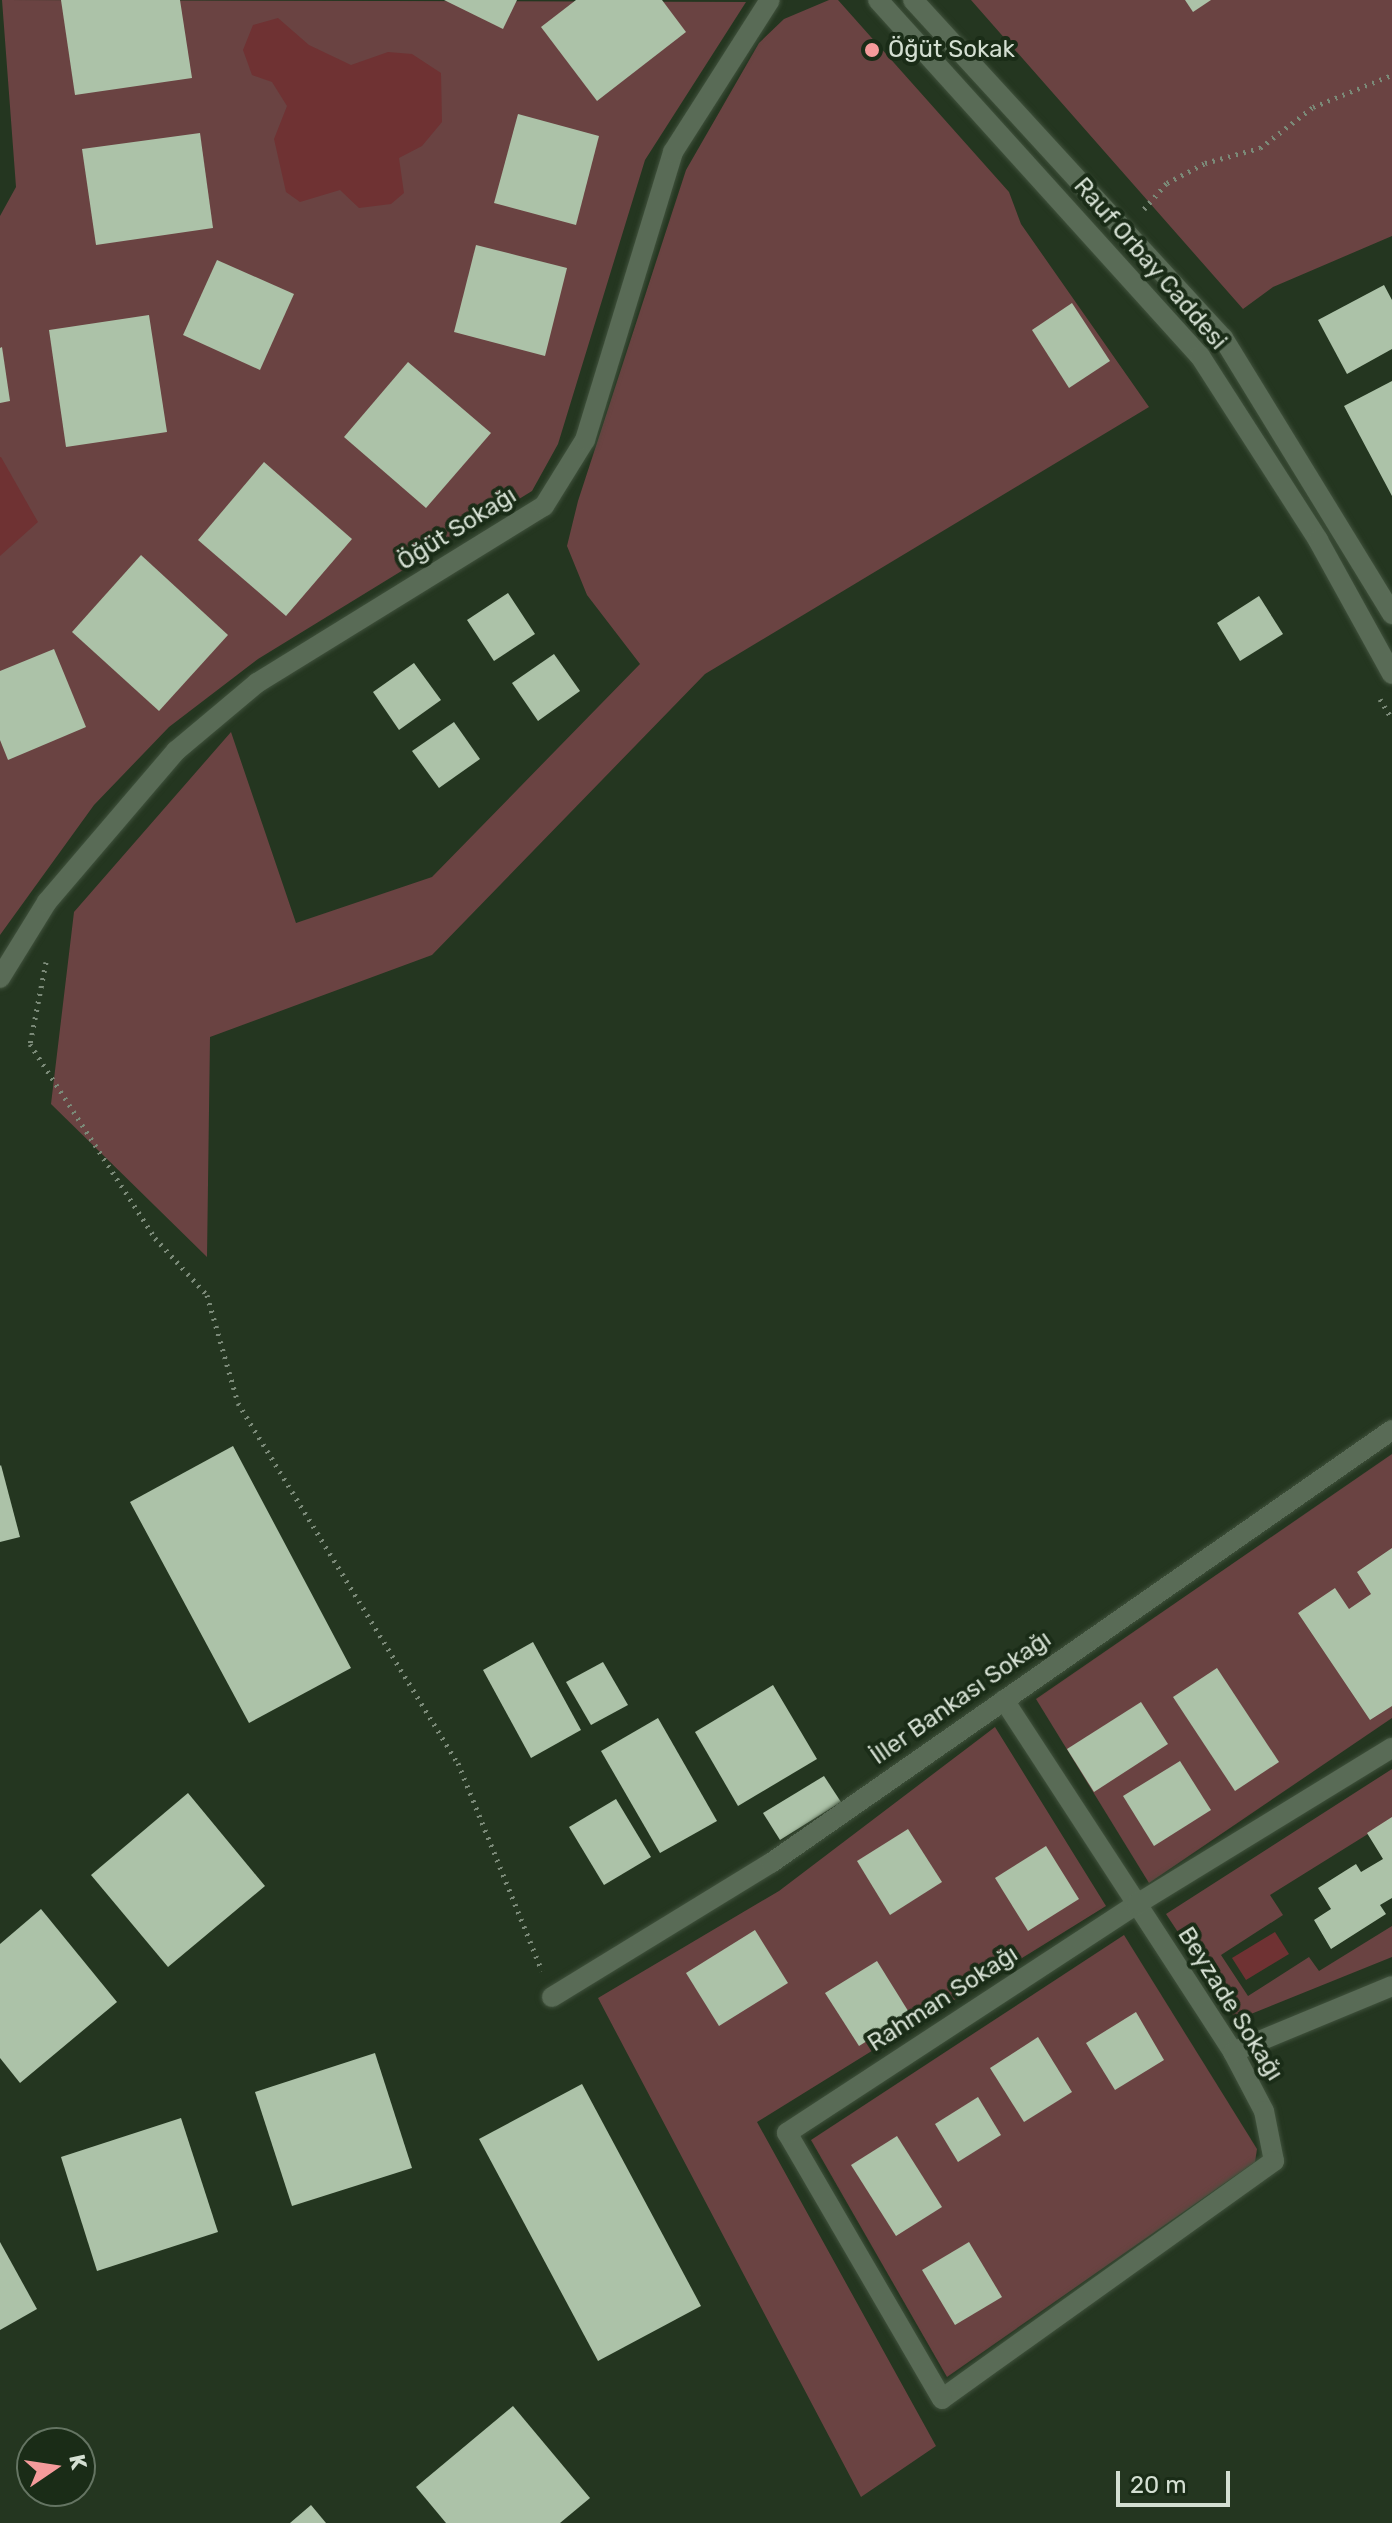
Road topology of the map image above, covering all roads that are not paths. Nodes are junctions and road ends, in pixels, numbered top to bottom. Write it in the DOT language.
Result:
graph roads {
  1 [pos="770,0"];
  2 [pos="878,0"];
  3 [pos="913,0"];
  4 [pos="1392,614"];
  5 [pos="1392,674"];
  6 [pos="0,978"];
  7 [pos="1392,1430"];
  8 [pos="1004,1700"];
  9 [pos="1392,1748"];
  10 [pos="1137,1904"];
  11 [pos="1392,1986"];
  12 [pos="552,1997"];
  13 [pos="1233,2052"];
  14 [pos="942,2399"];
  1 -- 6 [label="street, Öğüt Sokağı"];
  2 -- 5 [label="street, Rauf Orbay Caddesi"];
  3 -- 4 [label="street, Rauf Orbay Caddesi"];
  7 -- 8 [label="street, İller Bankası Sokağı"];
  8 -- 10 [label="street, Beyzade Sokağı"];
  8 -- 12 [label="street, İller Bankası Sokağı"];
  9 -- 10 [label="street, Rahman Sokağı"];
  10 -- 13 [label="street, Beyzade Sokağı"];
  10 -- 14 [label="street, Rahman Sokağı"];
  11 -- 13 [label="street"];
  13 -- 14 [label="street, Beyzade Sokağı"];
}
